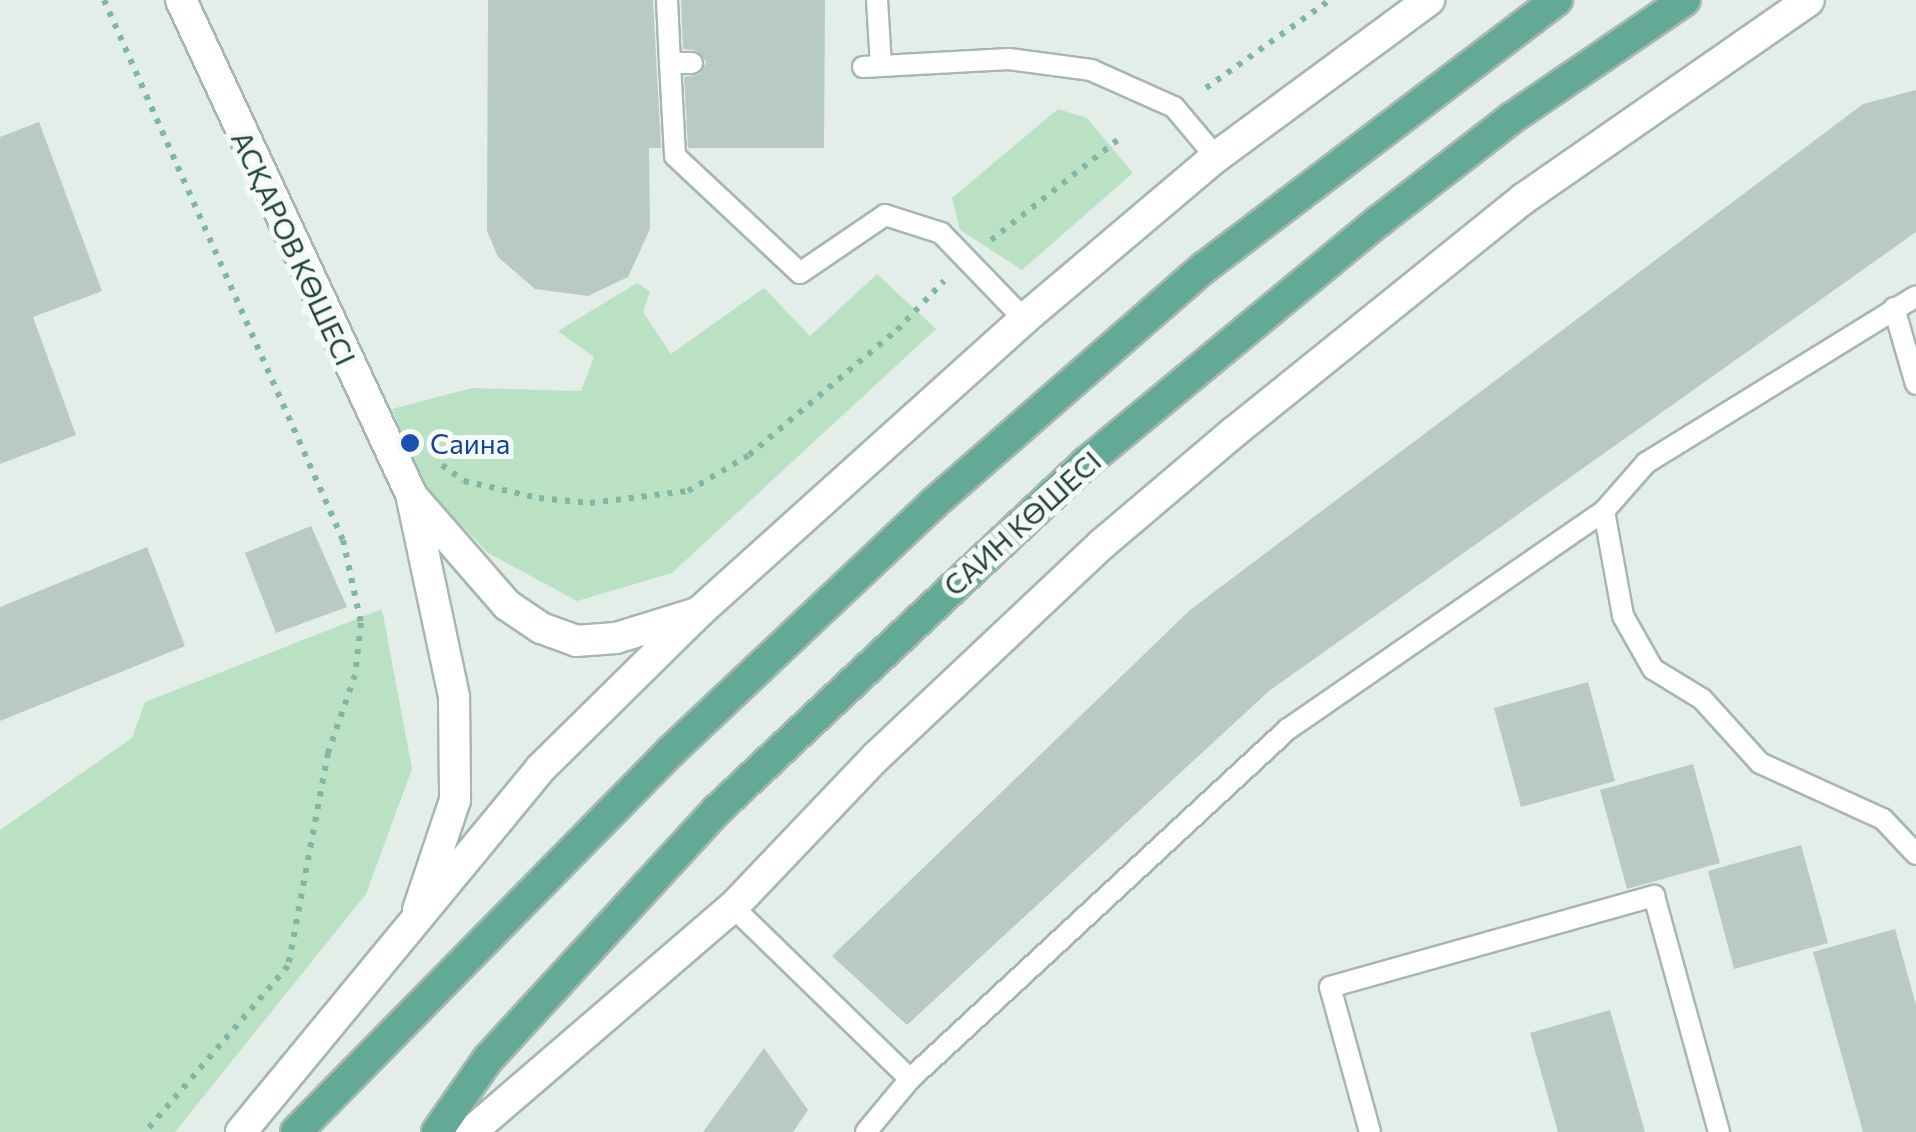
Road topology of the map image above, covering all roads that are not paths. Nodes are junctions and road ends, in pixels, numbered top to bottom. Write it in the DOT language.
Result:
graph roads {
  1 [pos="181,0"];
  2 [pos="667,0"];
  3 [pos="877,0"];
  4 [pos="1429,0"];
  5 [pos="1558,0"];
  6 [pos="1686,0"];
  7 [pos="1809,0"];
  8 [pos="670,63"];
  9 [pos="692,63"];
  10 [pos="1216,157"];
  11 [pos="1916,296"];
  12 [pos="1894,308"];
  13 [pos="1024,319"];
  14 [pos="1916,384"];
  15 [pos="410,494"];
  16 [pos="1604,511"];
  17 [pos="699,612"];
  18 [pos="1916,854"];
  19 [pos="733,907"];
  20 [pos="410,932"];
  21 [pos="910,1079"];
  22 [pos="241,1132"];
  23 [pos="296,1132"];
  24 [pos="437,1132"];
  25 [pos="471,1132"];
  26 [pos="866,1132"];
  27 [pos="1370,1132"];
  28 [pos="1719,1132"];
  1 -- 15 [label="street, АСҚАРОВ КӨШЕСІ"];
  2 -- 8 [label="lane"];
  3 -- 10 [label="lane"];
  4 -- 10 [label="street"];
  5 -- 23 [label="main road"];
  6 -- 24 [label="main road, САИН КӨШЕСІ"];
  7 -- 19 [label="street"];
  8 -- 9 [label="lane"];
  8 -- 13 [label="lane"];
  10 -- 13 [label="street"];
  11 -- 12 [label="lane"];
  12 -- 14 [label="lane"];
  12 -- 16 [label="lane"];
  13 -- 17 [label="street"];
  15 -- 17 [label="street"];
  15 -- 20 [label="street"];
  16 -- 18 [label="lane"];
  16 -- 21 [label="lane"];
  17 -- 20 [label="street"];
  19 -- 21 [label="lane"];
  19 -- 25 [label="street"];
  20 -- 22 [label="street"];
  21 -- 26 [label="lane"];
  27 -- 28 [label="lane"];
}
